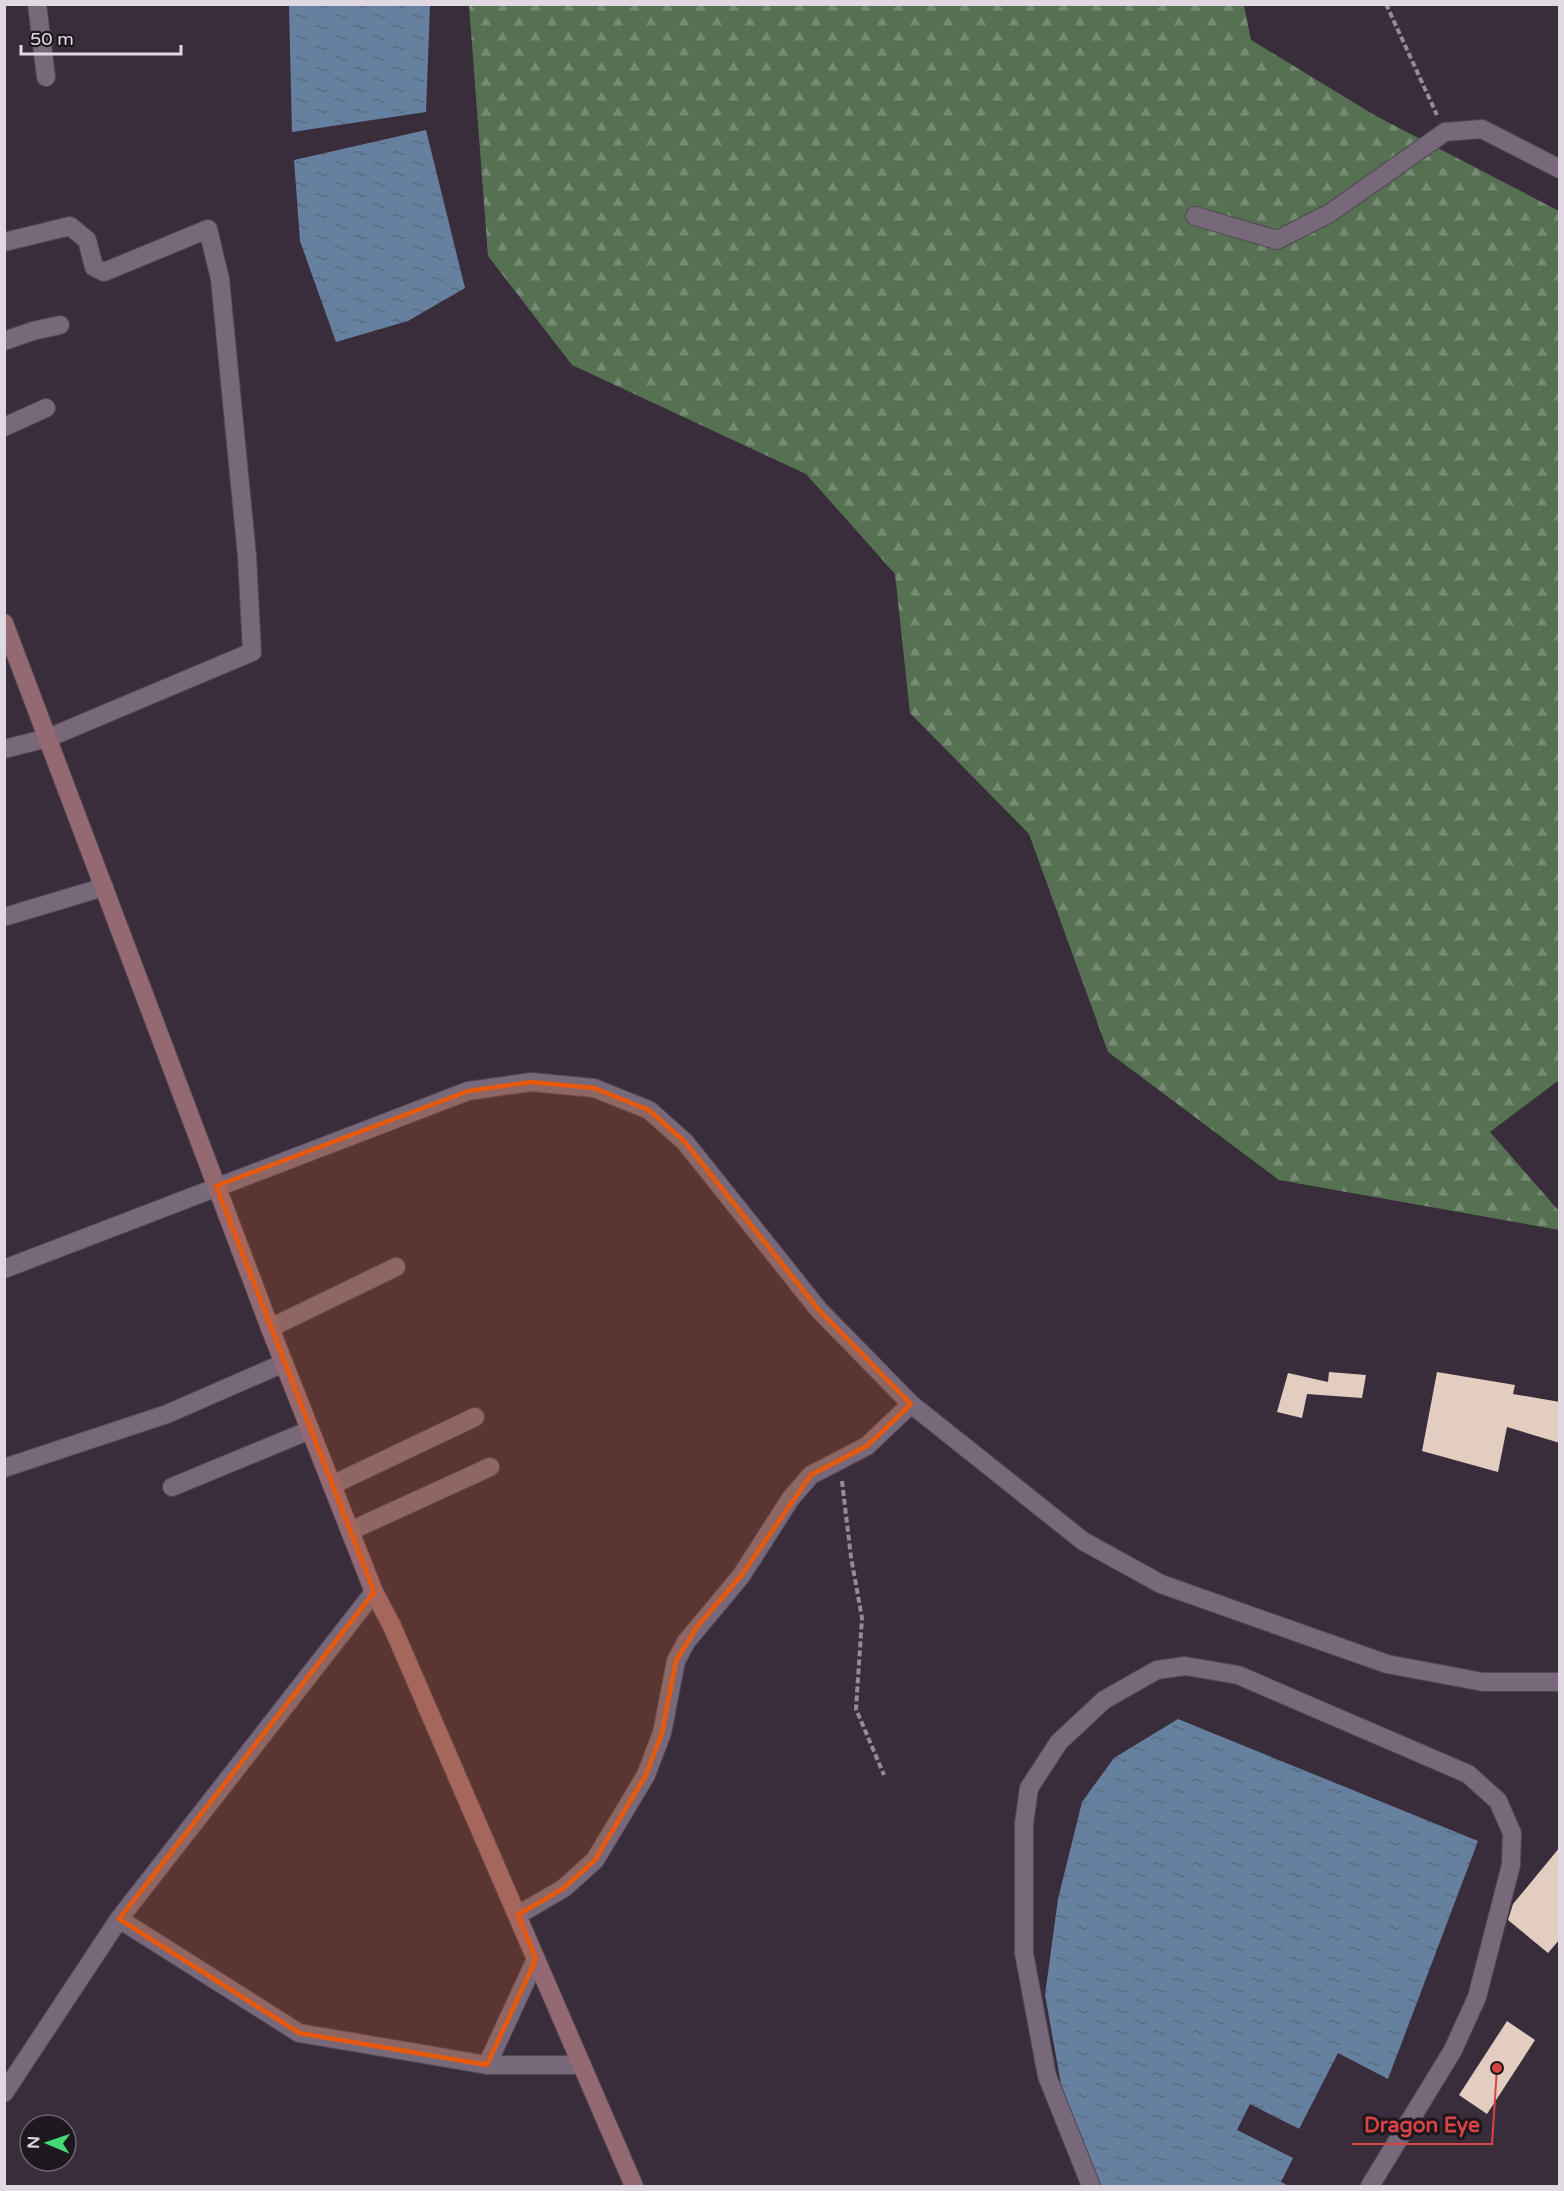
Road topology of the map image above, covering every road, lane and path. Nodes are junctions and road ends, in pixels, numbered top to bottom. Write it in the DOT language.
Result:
graph roads {
  1 [pos="37,4"];
  2 [pos="1386,4"];
  3 [pos="46,77"];
  4 [pos="1445,132"];
  5 [pos="1560,169"];
  6 [pos="1196,216"];
  7 [pos="4,242"];
  8 [pos="60,325"];
  9 [pos="4,341"];
  10 [pos="46,408"];
  11 [pos="4,426"];
  12 [pos="4,623"];
  13 [pos="48,738"];
  14 [pos="4,749"];
  15 [pos="104,887"];
  16 [pos="4,917"];
  17 [pos="216,1186"];
  18 [pos="396,1267"];
  19 [pos="4,1269"];
  20 [pos="270,1328"];
  21 [pos="284,1363"];
  22 [pos="911,1404"];
  23 [pos="475,1417"];
  24 [pos="310,1430"];
  25 [pos="490,1467"];
  26 [pos="4,1468"];
  27 [pos="850,1474"];
  28 [pos="332,1485"];
  29 [pos="171,1487"];
  30 [pos="350,1531"];
  31 [pos="374,1592"];
  32 [pos="1560,1682"];
  33 [pos="884,1775"];
  34 [pos="518,1915"];
  35 [pos="119,1919"];
  36 [pos="536,1959"];
  37 [pos="487,2065"];
  38 [pos="582,2065"];
  39 [pos="5,2091"];
  40 [pos="634,2187"];
  41 [pos="1091,2187"];
  42 [pos="1370,2187"];
  1 -- 3 [label="street"];
  2 -- 4 [label="path"];
  4 -- 5 [label="street"];
  4 -- 6 [label="street"];
  7 -- 13 [label="street"];
  8 -- 9 [label="street"];
  10 -- 11 [label="street"];
  12 -- 13 [label="street"];
  13 -- 14 [label="street"];
  13 -- 15 [label="street"];
  15 -- 16 [label="street"];
  15 -- 17 [label="street"];
  17 -- 19 [label="street"];
  17 -- 20 [label="street"];
  17 -- 22 [label="street"];
  18 -- 20 [label="street"];
  20 -- 21 [label="street"];
  21 -- 24 [label="street"];
  21 -- 26 [label="street"];
  22 -- 32 [label="street"];
  22 -- 34 [label="street"];
  23 -- 28 [label="street"];
  24 -- 28 [label="street"];
  24 -- 29 [label="street"];
  25 -- 30 [label="street"];
  27 -- 33 [label="path"];
  28 -- 30 [label="street"];
  30 -- 31 [label="street"];
  31 -- 34 [label="street"];
  31 -- 35 [label="street"];
  34 -- 36 [label="street"];
  35 -- 37 [label="street"];
  35 -- 39 [label="street"];
  36 -- 37 [label="street"];
  36 -- 38 [label="street"];
  37 -- 38 [label="street"];
  38 -- 40 [label="street"];
  41 -- 42 [label="street"];
}
